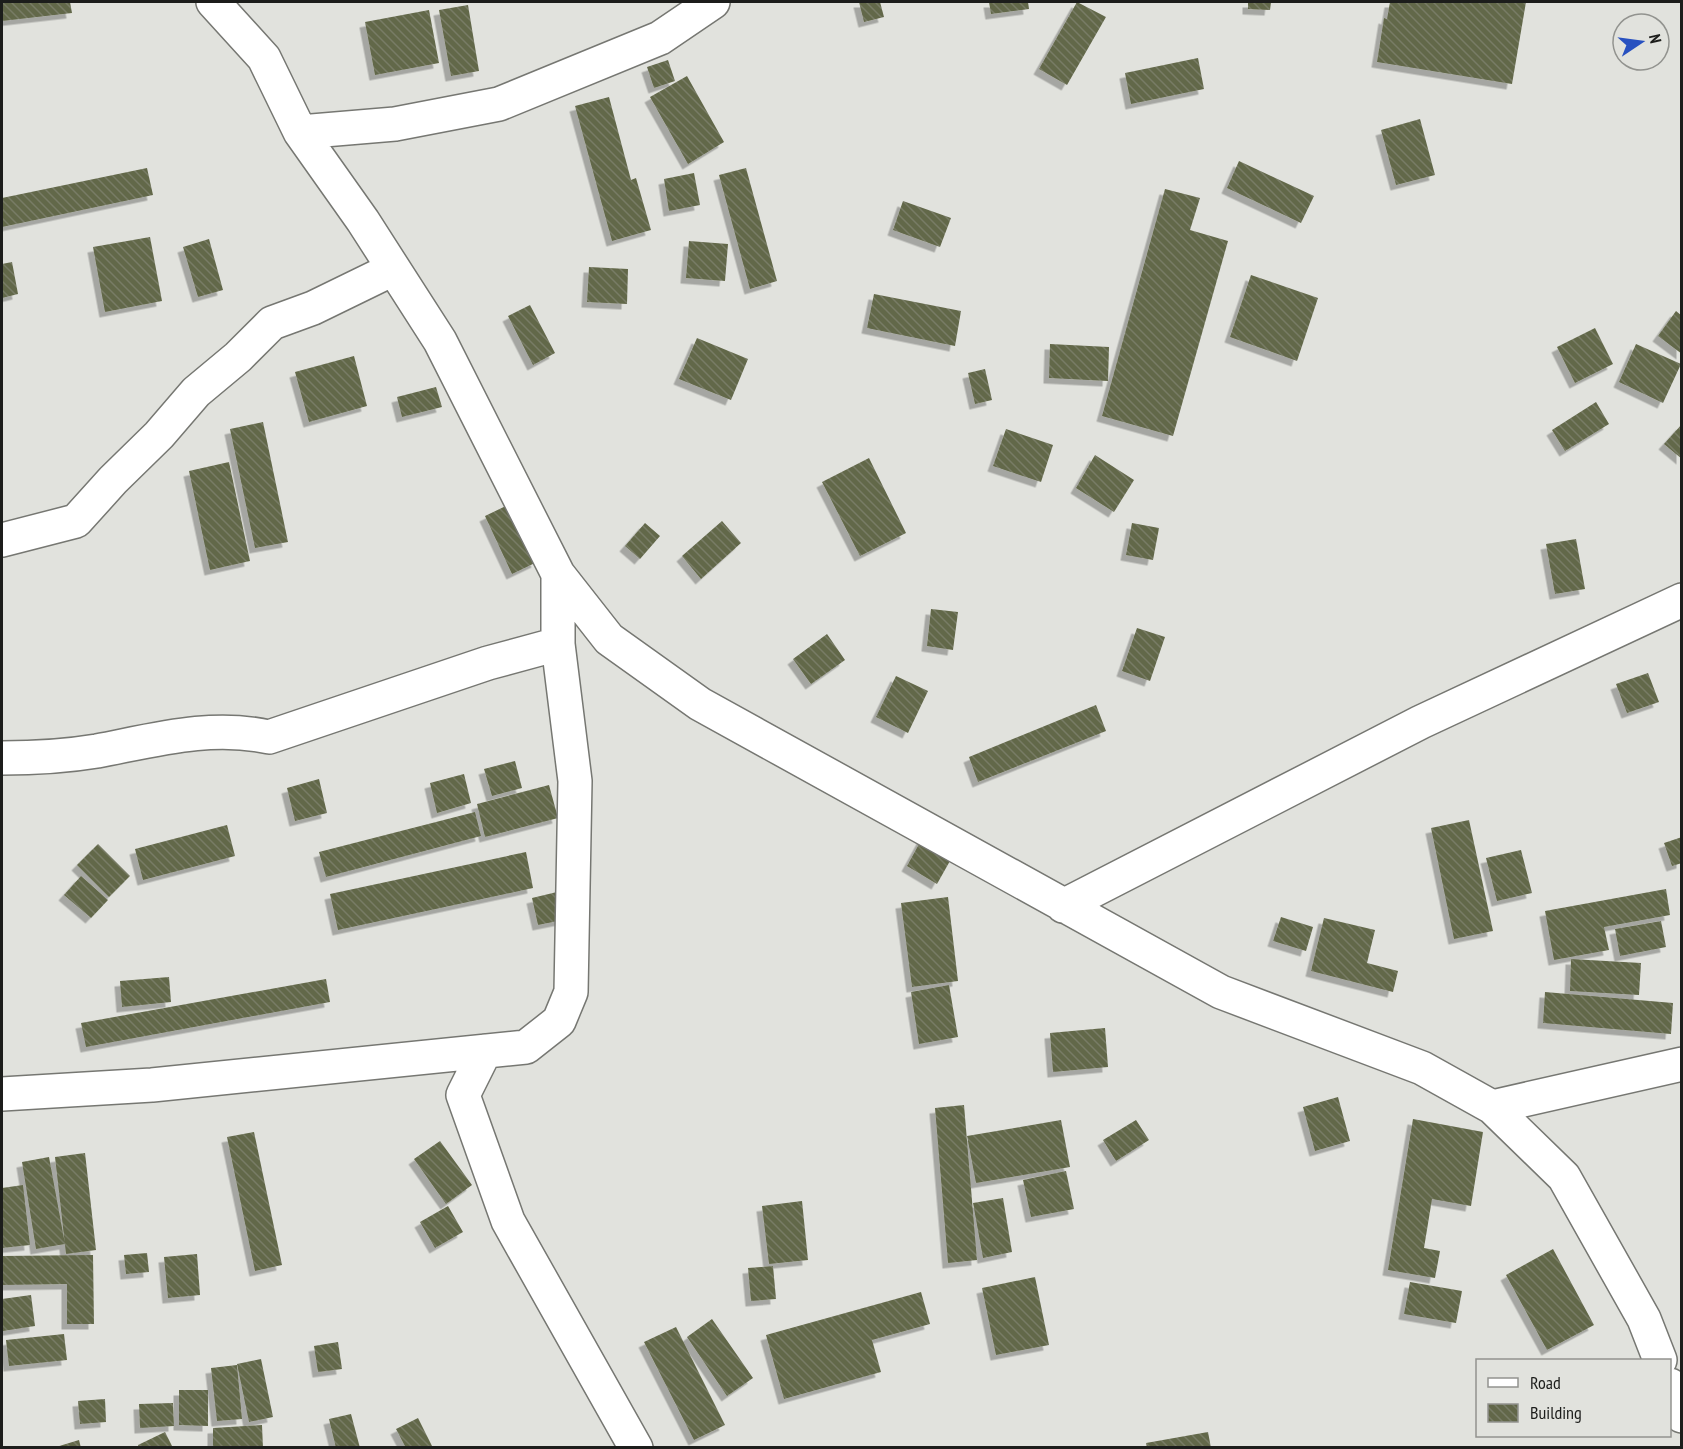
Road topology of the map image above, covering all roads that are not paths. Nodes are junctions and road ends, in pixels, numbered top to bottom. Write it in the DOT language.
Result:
graph roads {
  1 [pos="213,2"];
  2 [pos="713,2"];
  3 [pos="300,132"];
  4 [pos="393,269"];
  5 [pos="2,540"];
  6 [pos="558,574"];
  7 [pos="1682,600"];
  8 [pos="558,644"];
  9 [pos="2,758"];
  10 [pos="1063,906"];
  11 [pos="485,1051"];
  12 [pos="1682,1064"];
  13 [pos="2,1094"];
  14 [pos="1492,1107"];
  15 [pos="1660,1359"];
  16 [pos="1671,1387"];
  17 [pos="1682,1416"];
  18 [pos="636,1448"];
  1 -- 3 [label="street"];
  2 -- 3 [label="street"];
  3 -- 4 [label="street"];
  4 -- 5 [label="street"];
  4 -- 6 [label="street"];
  6 -- 8 [label="street"];
  6 -- 10 [label="street"];
  7 -- 10 [label="street"];
  8 -- 9 [label="street"];
  8 -- 11 [label="street"];
  10 -- 14 [label="street"];
  11 -- 13 [label="street"];
  11 -- 18 [label="street"];
  12 -- 14 [label="street"];
  14 -- 15 [label="street"];
  16 -- 17 [label="street"];
}
